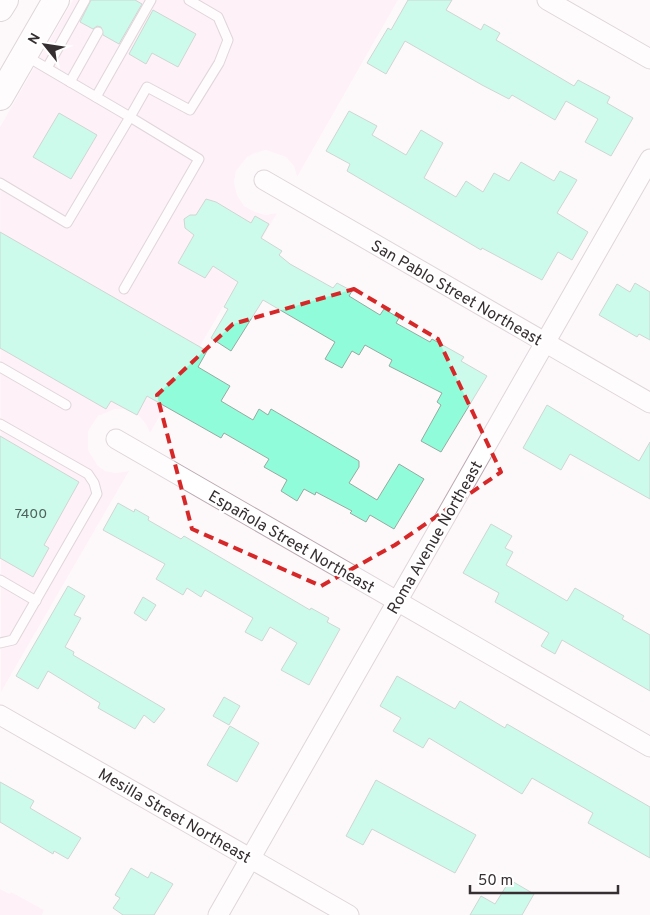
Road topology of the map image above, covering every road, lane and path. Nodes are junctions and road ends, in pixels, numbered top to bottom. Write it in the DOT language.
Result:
graph roads {
  1 [pos="5,0"];
  2 [pos="56,0"];
  3 [pos="85,0"];
  4 [pos="151,0"];
  5 [pos="189,0"];
  6 [pos="547,0"];
  7 [pos="0,8"];
  8 [pos="98,32"];
  9 [pos="650,59"];
  10 [pos="16,64"];
  11 [pos="46,68"];
  12 [pos="70,82"];
  13 [pos="0,97"];
  14 [pos="96,97"];
  15 [pos="130,117"];
  16 [pos="650,159"];
  17 [pos="264,180"];
  18 [pos="0,183"];
  19 [pos="124,289"];
  20 [pos="545,344"];
  21 [pos="0,367"];
  22 [pos="650,403"];
  23 [pos="66,405"];
  24 [pos="0,424"];
  25 [pos="116,439"];
  26 [pos="0,580"];
  27 [pos="36,601"];
  28 [pos="397,602"];
  29 [pos="0,643"];
  30 [pos="0,715"];
  31 [pos="650,747"];
  32 [pos="252,859"];
  33 [pos="218,915"];
  34 [pos="349,915"];
  1 -- 7 [label="main road"];
  2 -- 10 [label="main road"];
  3 -- 11 [label="lane"];
  4 -- 14 [label="lane"];
  5 -- 15 [label="lane"];
  6 -- 9 [label="street"];
  8 -- 12 [label="lane"];
  10 -- 11 [label="lane"];
  10 -- 13 [label="main road"];
  11 -- 12 [label="lane"];
  12 -- 14 [label="lane"];
  14 -- 15 [label="lane"];
  15 -- 18 [label="lane"];
  15 -- 19 [label="lane"];
  16 -- 20 [label="street, Roma Avenue Northeast"];
  17 -- 20 [label="street, San Pablo Street Northeast"];
  20 -- 22 [label="street, San Pablo Street Northeast"];
  20 -- 28 [label="street, Roma Avenue Northeast"];
  21 -- 23 [label="lane"];
  24 -- 27 [label="lane"];
  25 -- 28 [label="street, Española Street Northeast"];
  26 -- 27 [label="lane"];
  27 -- 29 [label="lane"];
  28 -- 31 [label="street, Española Street Northeast"];
  28 -- 32 [label="street, Roma Avenue Northeast"];
  30 -- 32 [label="street, Mesilla Street Northeast"];
  32 -- 33 [label="street, Roma Avenue Northeast"];
  32 -- 34 [label="street, Mesilla Street Northeast"];
}
